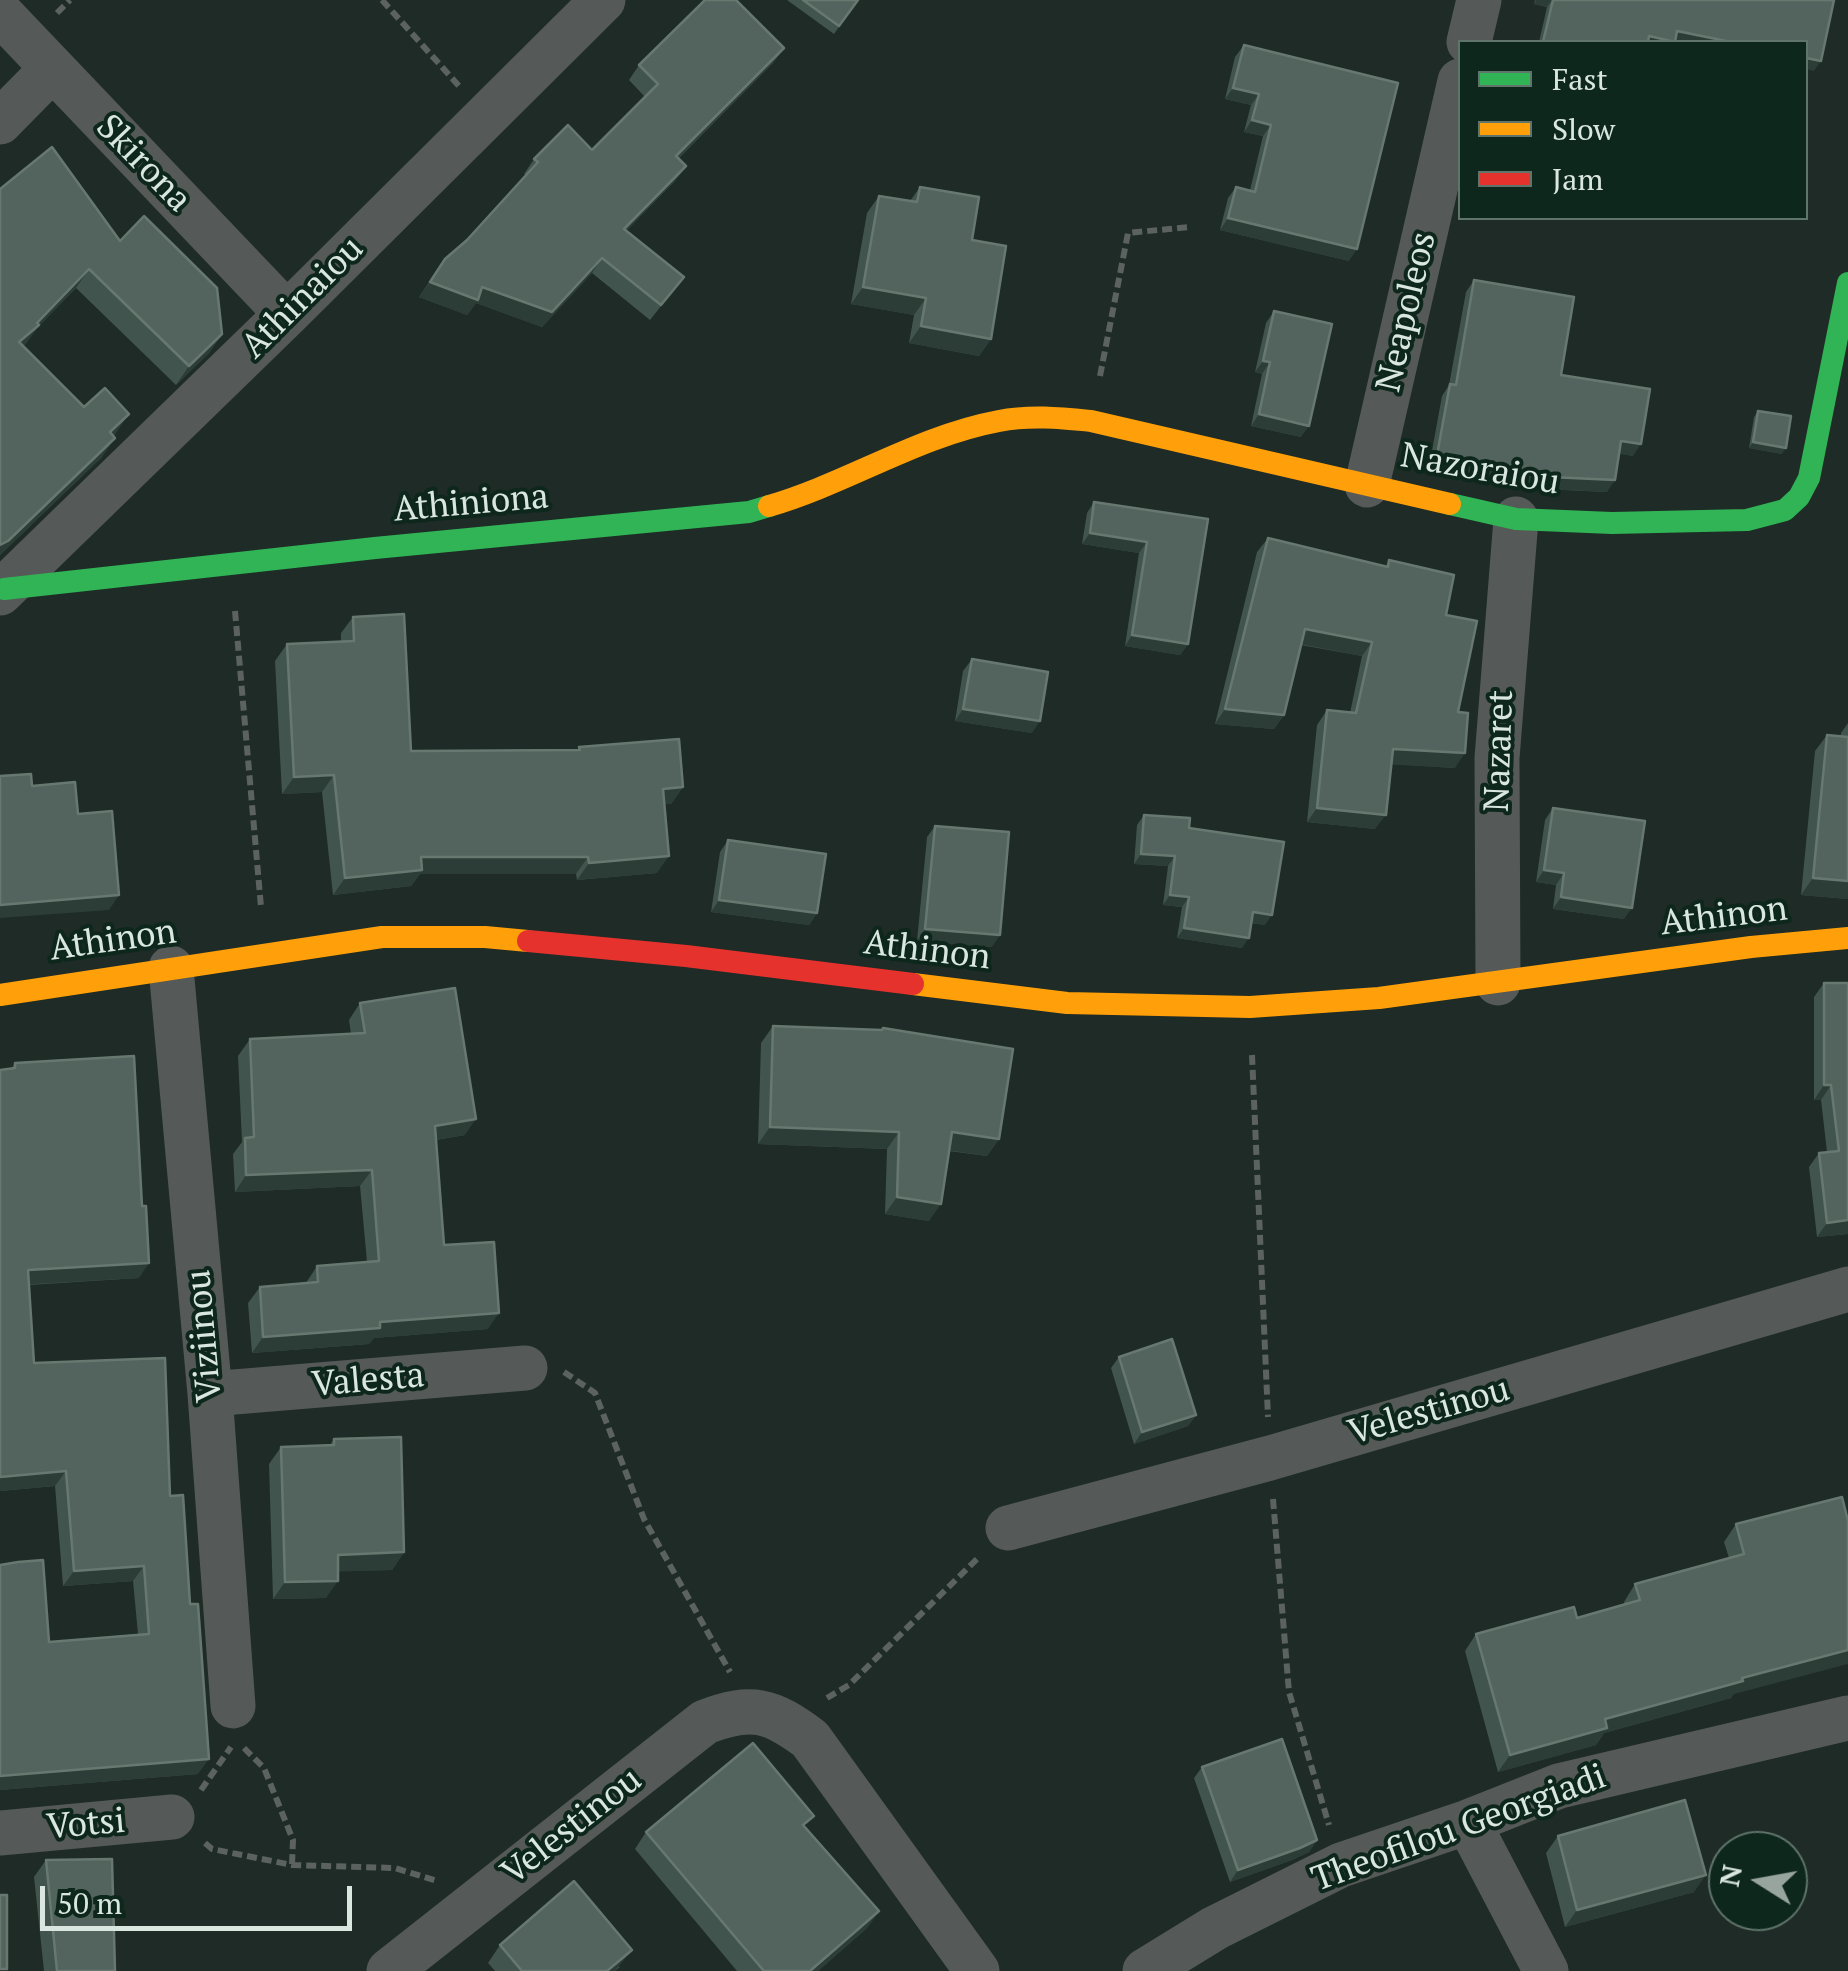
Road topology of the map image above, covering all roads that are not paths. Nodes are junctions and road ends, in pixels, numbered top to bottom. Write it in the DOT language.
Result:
graph roads {
  1 [pos="604,0"];
  2 [pos="1479,0"];
  3 [pos="0,13"];
  4 [pos="1469,40"];
  5 [pos="52,69"];
  6 [pos="1458,90"];
  7 [pos="0,122"];
  8 [pos="1848,284"];
  9 [pos="287,314"];
  10 [pos="933,441"];
  11 [pos="1367,484"];
  12 [pos="1516,520"];
  13 [pos="2,591"];
  14 [pos="1848,938"];
  15 [pos="171,968"];
  16 [pos="1498,983"];
  17 [pos="0,995"];
  18 [pos="1848,1289"];
  19 [pos="525,1368"];
  20 [pos="210,1394"];
  21 [pos="1008,1528"];
  22 [pos="233,1706"];
  23 [pos="1848,1718"];
  24 [pos="172,1817"];
  25 [pos="1468,1822"];
  26 [pos="0,1833"];
  27 [pos="398,1968"];
  28 [pos="977,1971"];
  29 [pos="1145,1971"];
  30 [pos="1546,1971"];
  1 -- 9 [label="street, Athinaiou"];
  2 -- 4 [label="street"];
  3 -- 5 [label="street, Skirona"];
  5 -- 7 [label="street"];
  5 -- 9 [label="street, Skirona"];
  6 -- 11 [label="street, Neapoleos"];
  8 -- 12 [label="street, Nazoraiou"];
  9 -- 13 [label="street, Athinaiou"];
  10 -- 11 [label="street, Nazoraiou"];
  10 -- 13 [label="street, Athiniona"];
  11 -- 12 [label="street, Nazoraiou"];
  12 -- 16 [label="street, Nazaret"];
  14 -- 16 [label="street, Athinon"];
  15 -- 16 [label="street, Athinon"];
  15 -- 17 [label="street, Athinon"];
  15 -- 20 [label="street, Viziinou"];
  18 -- 21 [label="street, Velestinou"];
  19 -- 20 [label="street, Valesta"];
  20 -- 22 [label="street, Viziinou"];
  23 -- 25 [label="street, Theofilou Georgiadi"];
  24 -- 26 [label="street, Votsi"];
  25 -- 29 [label="street, Theofilou Georgiadi"];
  25 -- 30 [label="street"];
  27 -- 28 [label="street, Velestinou"];
}
